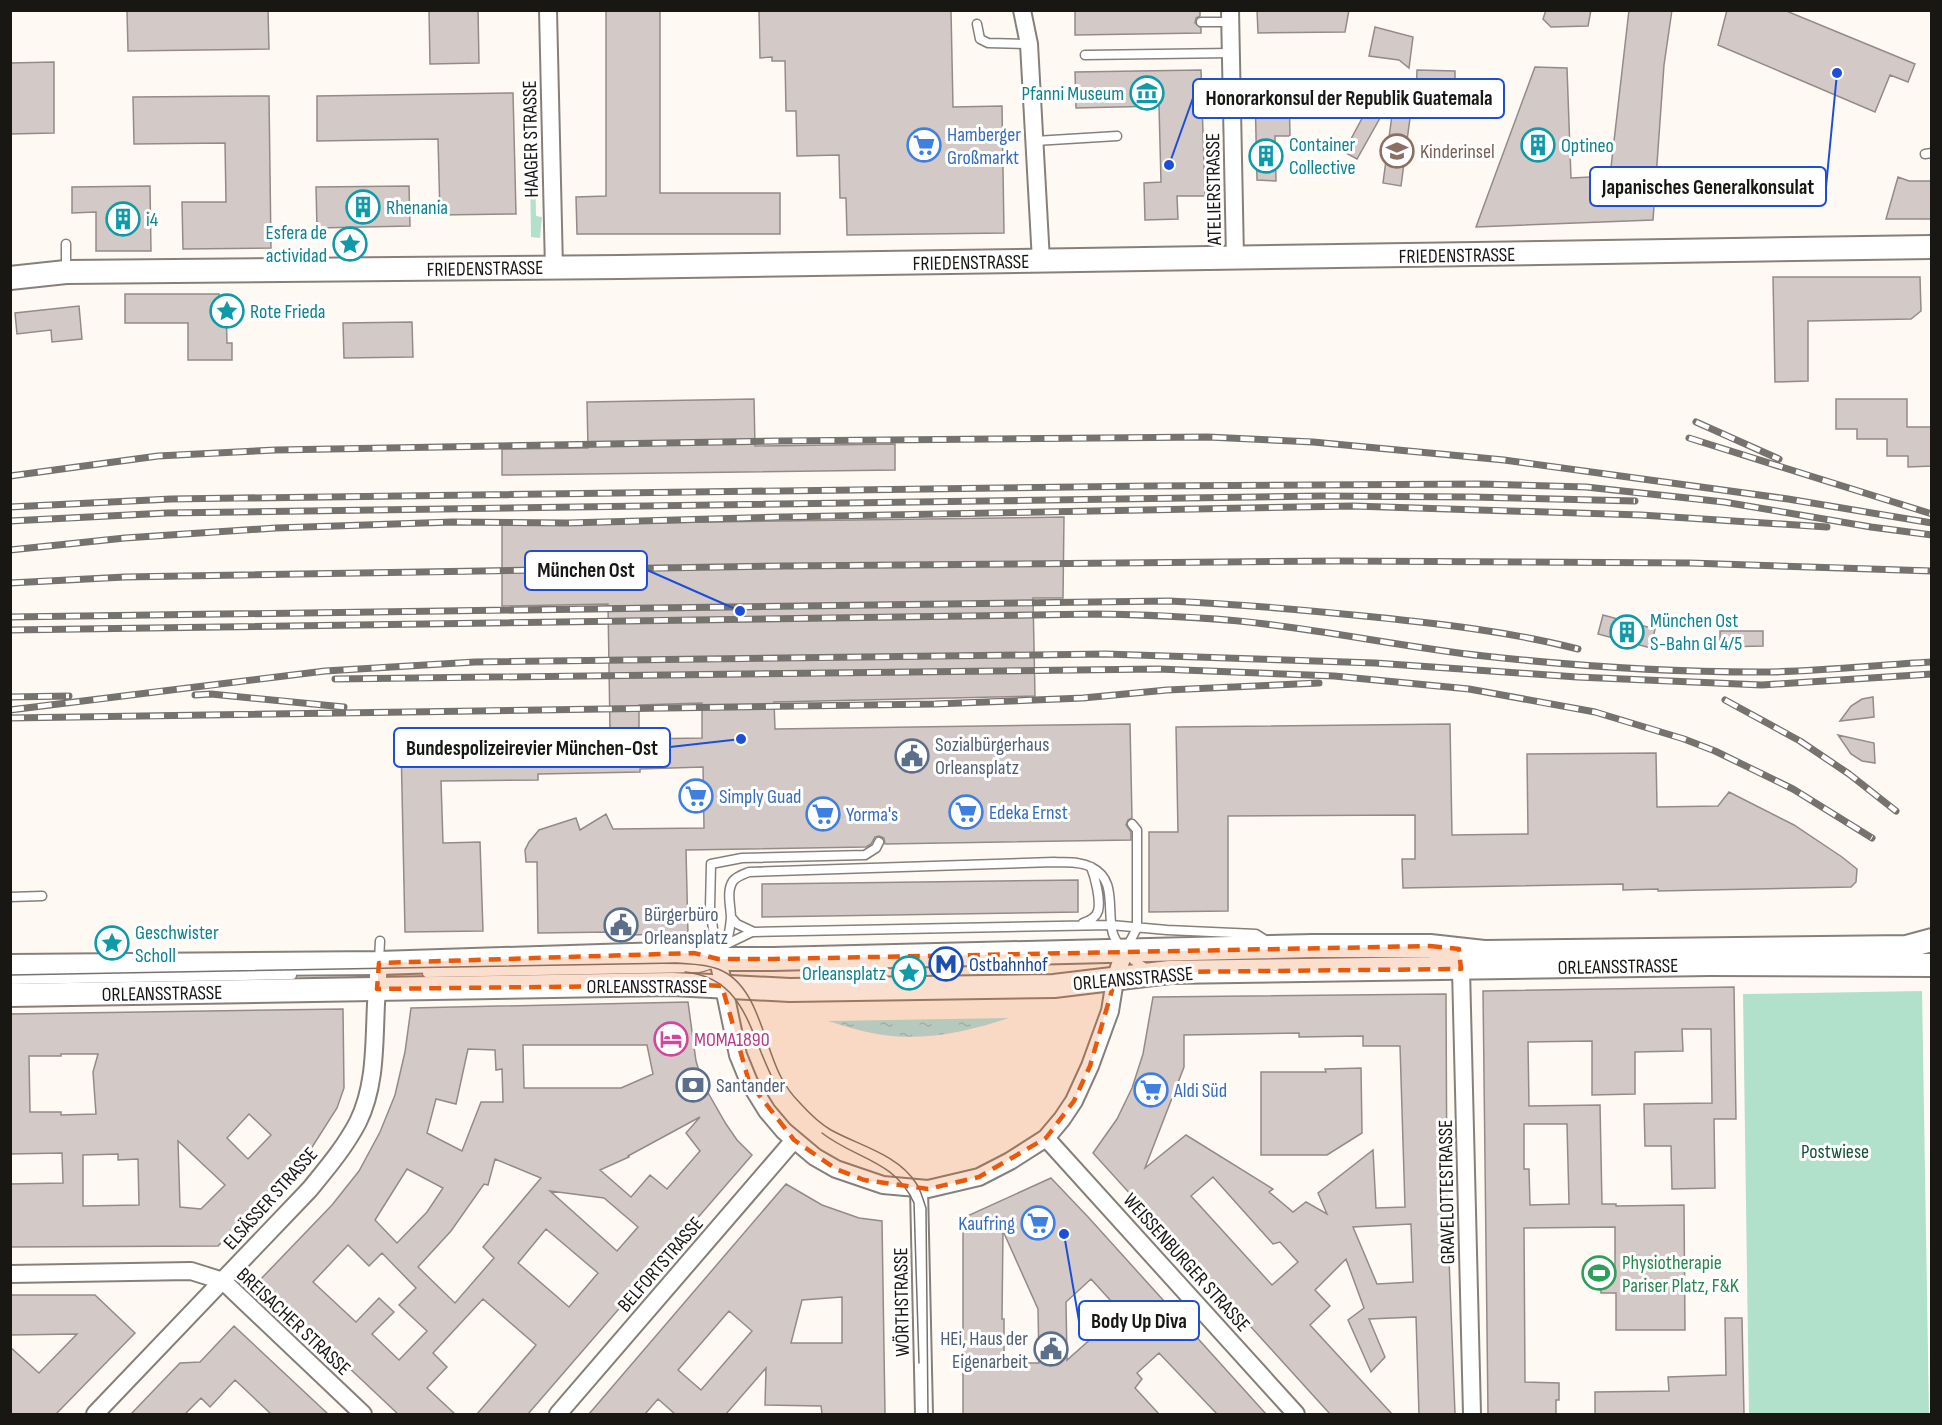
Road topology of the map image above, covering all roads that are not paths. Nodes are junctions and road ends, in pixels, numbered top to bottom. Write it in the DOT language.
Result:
graph roads {
  1 [pos="548,10"];
  2 [pos="1022,10"];
  3 [pos="1230,16"];
  4 [pos="1200,22"];
  5 [pos="977,24"];
  6 [pos="1029,44"];
  7 [pos="1231,52"];
  8 [pos="1085,55"];
  9 [pos="1117,136"];
  10 [pos="1035,141"];
  11 [pos="66,244"];
  12 [pos="1932,247"];
  13 [pos="1235,258"];
  14 [pos="1041,261"];
  15 [pos="554,268"];
  16 [pos="66,272"];
  17 [pos="10,278"];
  18 [pos="1132,824"];
  19 [pos="879,842"];
  20 [pos="1091,867"];
  21 [pos="42,896"];
  22 [pos="10,897"];
  23 [pos="731,917"];
  24 [pos="1077,925"];
  25 [pos="1111,925"];
  26 [pos="1137,928"];
  27 [pos="752,932"];
  28 [pos="1278,947"];
  29 [pos="719,951"];
  30 [pos="1124,952"];
  31 [pos="1928,953"];
  32 [pos="1344,958"];
  33 [pos="1396,959"];
  34 [pos="1461,960"];
  35 [pos="10,966"];
  36 [pos="379,969"];
  37 [pos="1313,970"];
  38 [pos="414,973"];
  39 [pos="1157,974"];
  40 [pos="307,975"];
  41 [pos="10,980"];
  42 [pos="1115,980"];
  43 [pos="722,986"];
  44 [pos="10,995"];
  45 [pos="1046,1138"];
  46 [pos="794,1140"];
  47 [pos="919,1189"];
  48 [pos="10,1274"];
  49 [pos="223,1281"];
  50 [pos="94,1414"];
  51 [pos="363,1414"];
  52 [pos="558,1414"];
  53 [pos="924,1414"];
  54 [pos="1296,1414"];
  55 [pos="1472,1414"];
  1 -- 15 [label="street, HAAGER STRASSE"];
  2 -- 6 [label="street"];
  3 -- 4 [label="lane"];
  3 -- 7 [label="street, ATELIERSTRASSE"];
  5 -- 6 [label="lane"];
  6 -- 10 [label="street"];
  7 -- 8 [label="lane"];
  7 -- 13 [label="street, ATELIERSTRASSE"];
  9 -- 10 [label="lane"];
  10 -- 14 [label="street"];
  11 -- 16 [label="lane"];
  12 -- 13 [label="main road, FRIEDENSTRASSE"];
  13 -- 14 [label="main road, FRIEDENSTRASSE"];
  14 -- 15 [label="main road, FRIEDENSTRASSE"];
  15 -- 16 [label="main road, FRIEDENSTRASSE"];
  16 -- 17 [label="main road, FRIEDENSTRASSE"];
  18 -- 26 [label="lane"];
  19 -- 29 [label="lane"];
  20 -- 23 [label="lane"];
  20 -- 24 [label="lane"];
  20 -- 25 [label="lane"];
  21 -- 22 [label="lane"];
  23 -- 27 [label="lane"];
  23 -- 29 [label="lane"];
  24 -- 25 [label="lane"];
  24 -- 27 [label="lane"];
  25 -- 26 [label="lane"];
  25 -- 30 [label="lane"];
  26 -- 28 [label="lane, ORLEANSSTRASSE"];
  26 -- 30 [label="lane"];
  27 -- 29 [label="lane"];
  28 -- 30 [label="main road, ORLEANSSTRASSE"];
  28 -- 34 [label="main road, ORLEANSSTRASSE"];
  29 -- 30 [label="main road, ORLEANSSTRASSE"];
  29 -- 36 [label="main road, ORLEANSSTRASSE"];
  29 -- 38 [label="lane"];
  29 -- 43 [label="street"];
  30 -- 39 [label="lane"];
  30 -- 42 [label="street"];
  31 -- 34 [label="main road, ORLEANSSTRASSE"];
  32 -- 37 [label="lane"];
  33 -- 34 [label="lane"];
  34 -- 37 [label="main road, ORLEANSSTRASSE"];
  34 -- 55 [label="street, GRAVELOTTESTRASSE"];
  35 -- 36 [label="main road, ORLEANSSTRASSE"];
  36 -- 43 [label="main road, ORLEANSSTRASSE"];
  36 -- 44 [label="main road, ORLEANSSTRASSE"];
  36 -- 49 [label="street, ELSÄSSER STRASSE"];
  37 -- 39 [label="main road, ORLEANSSTRASSE"];
  39 -- 42 [label="main road, ORLEANSSTRASSE"];
  40 -- 41 [label="lane"];
  42 -- 43 [label="main road, ORLEANSSTRASSE"];
  42 -- 45 [label="street"];
  43 -- 46 [label="street"];
  45 -- 47 [label="street"];
  45 -- 54 [label="street, WEISSENBURGER STRASSE"];
  46 -- 47 [label="street"];
  46 -- 52 [label="street, BELFORTSTRASSE"];
  47 -- 53 [label="street, WÖRTHSTRASSE"];
  48 -- 49 [label="street, BREISACHER STRASSE"];
  49 -- 50 [label="street, ELSÄSSER STRASSE"];
  49 -- 51 [label="street, BREISACHER STRASSE"];
}
